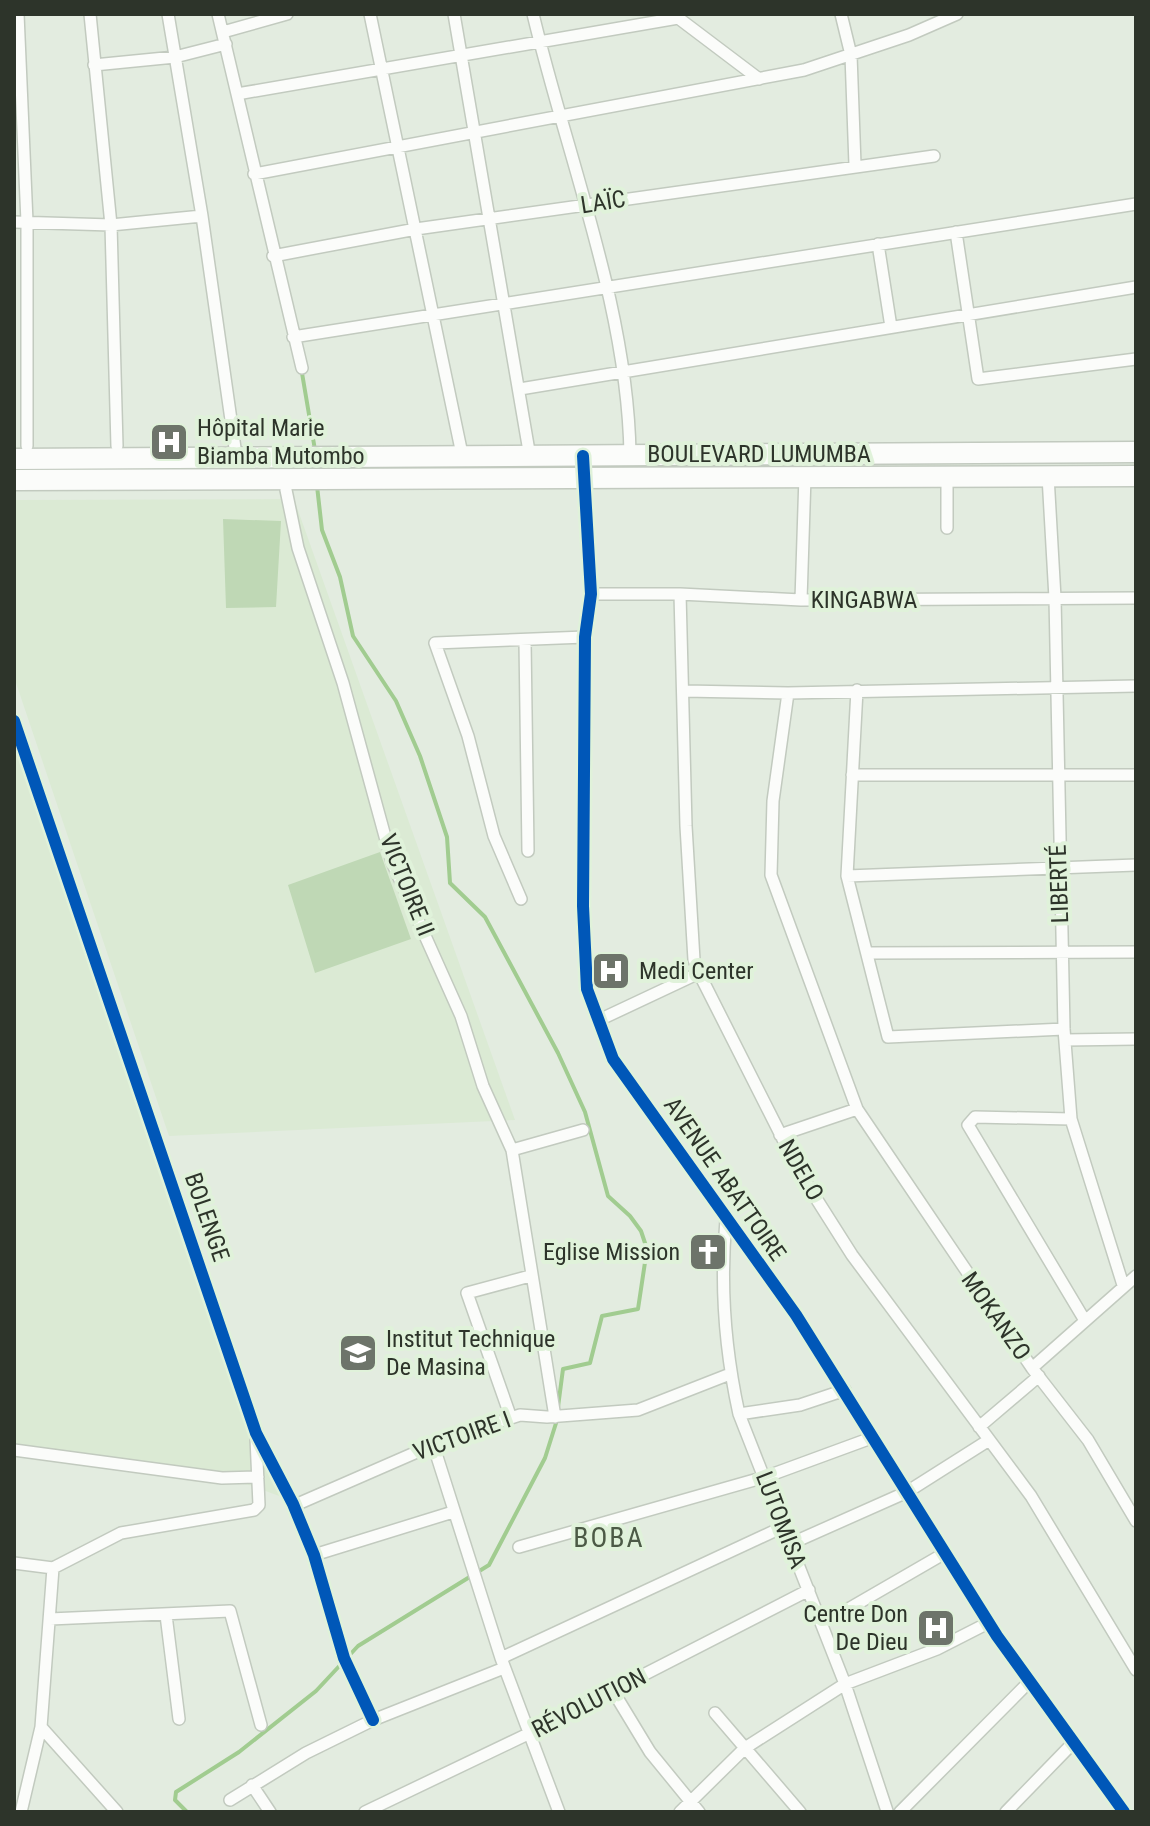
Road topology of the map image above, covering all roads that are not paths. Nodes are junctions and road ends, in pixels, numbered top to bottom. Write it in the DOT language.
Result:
graph roads {
  1 [pos="18,14"];
  2 [pos="90,14"];
  3 [pos="168,14"];
  4 [pos="218,14"];
  5 [pos="287,14"];
  6 [pos="370,14"];
  7 [pos="454,14"];
  8 [pos="533,14"];
  9 [pos="841,14"];
  10 [pos="957,14"];
  11 [pos="676,16"];
  12 [pos="224,38"];
  13 [pos="540,43"];
  14 [pos="461,55"];
  15 [pos="851,55"];
  16 [pos="175,57"];
  17 [pos="94,65"];
  18 [pos="379,68"];
  19 [pos="759,79"];
  20 [pos="237,94"];
  21 [pos="561,116"];
  22 [pos="473,134"];
  23 [pos="397,150"];
  24 [pos="934,156"];
  25 [pos="855,165"];
  26 [pos="254,174"];
  27 [pos="584,204"];
  28 [pos="1136,204"];
  29 [pos="202,216"];
  30 [pos="489,220"];
  31 [pos="20,222"];
  32 [pos="111,225"];
  33 [pos="416,229"];
  34 [pos="956,232"];
  35 [pos="878,244"];
  36 [pos="273,256"];
  37 [pos="605,286"];
  38 [pos="1136,287"];
  39 [pos="505,303"];
  40 [pos="432,314"];
  41 [pos="969,317"];
  42 [pos="891,327"];
  43 [pos="293,337"];
  44 [pos="1136,359"];
  45 [pos="302,368"];
  46 [pos="623,370"];
  47 [pos="520,389"];
  48 [pos="117,446"];
  49 [pos="235,448"];
  50 [pos="18,450"];
  51 [pos="1136,452"];
  52 [pos="630,455"];
  53 [pos="583,456"];
  54 [pos="530,457"];
  55 [pos="463,459"];
  56 [pos="326,465"];
  57 [pos="382,468"];
  58 [pos="805,476"];
  59 [pos="947,476"];
  60 [pos="1048,476"];
  61 [pos="1136,476"];
  62 [pos="584,479"];
  63 [pos="14,480"];
  64 [pos="14,489"];
  65 [pos="286,490"];
  66 [pos="947,528"];
  67 [pos="591,594"];
  68 [pos="680,594"];
  69 [pos="1055,598"];
  70 [pos="1136,598"];
  71 [pos="801,600"];
  72 [pos="585,637"];
  73 [pos="525,641"];
  74 [pos="1056,686"];
  75 [pos="1136,686"];
  76 [pos="857,690"];
  77 [pos="684,691"];
  78 [pos="788,693"];
  79 [pos="14,721"];
  80 [pos="1056,773"];
  81 [pos="852,775"];
  82 [pos="1136,775"];
  83 [pos="528,851"];
  84 [pos="1059,865"];
  85 [pos="1136,865"];
  86 [pos="847,876"];
  87 [pos="521,899"];
  88 [pos="1062,952"];
  89 [pos="1136,952"];
  90 [pos="867,953"];
  91 [pos="699,973"];
  92 [pos="599,1020"];
  93 [pos="1064,1034"];
  94 [pos="1136,1039"];
  95 [pos="857,1109"];
  96 [pos="1071,1119"];
  97 [pos="583,1130"];
  98 [pos="780,1135"];
  99 [pos="512,1150"];
  100 [pos="726,1220"];
  101 [pos="530,1276"];
  102 [pos="1136,1276"];
  103 [pos="1123,1285"];
  104 [pos="1084,1319"];
  105 [pos="1035,1372"];
  106 [pos="730,1374"];
  107 [pos="845,1390"];
  108 [pos="739,1414"];
  109 [pos="555,1417"];
  110 [pos="511,1418"];
  111 [pos="979,1427"];
  112 [pos="256,1433"];
  113 [pos="874,1437"];
  114 [pos="989,1440"];
  115 [pos="433,1444"];
  116 [pos="14,1450"];
  117 [pos="258,1477"];
  118 [pos="765,1477"];
  119 [pos="907,1492"];
  120 [pos="293,1506"];
  121 [pos="453,1512"];
  122 [pos="1136,1521"];
  123 [pos="785,1526"];
  124 [pos="790,1544"];
  125 [pos="519,1547"];
  126 [pos="945,1553"];
  127 [pos="314,1555"];
  128 [pos="14,1563"];
  129 [pos="53,1568"];
  130 [pos="809,1590"];
  131 [pos="166,1615"];
  132 [pos="50,1619"];
  133 [pos="821,1621"];
  134 [pos="988,1623"];
  135 [pos="502,1663"];
  136 [pos="1136,1670"];
  137 [pos="1029,1682"];
  138 [pos="845,1684"];
  139 [pos="613,1691"];
  140 [pos="715,1713"];
  141 [pos="179,1719"];
  142 [pos="373,1720"];
  143 [pos="261,1725"];
  144 [pos="41,1727"];
  145 [pos="530,1733"];
  146 [pos="1073,1743"];
  147 [pos="745,1748"];
  148 [pos="252,1785"];
  149 [pos="230,1800"];
  150 [pos="695,1807"];
  151 [pos="381,1808"];
  152 [pos="25,1810"];
  153 [pos="1119,1810"];
  154 [pos="117,1812"];
  155 [pos="270,1812"];
  156 [pos="365,1812"];
  157 [pos="559,1812"];
  158 [pos="680,1812"];
  159 [pos="800,1812"];
  160 [pos="887,1812"];
  161 [pos="900,1812"];
  162 [pos="1006,1812"];
  1 -- 31 [label="street"];
  2 -- 17 [label="street"];
  3 -- 16 [label="street"];
  4 -- 12 [label="street"];
  5 -- 12 [label="street"];
  6 -- 18 [label="street"];
  7 -- 14 [label="street"];
  8 -- 13 [label="street"];
  9 -- 15 [label="street"];
  10 -- 15 [label="street"];
  11 -- 13 [label="street"];
  11 -- 19 [label="street"];
  12 -- 16 [label="street"];
  12 -- 20 [label="street"];
  13 -- 14 [label="street"];
  13 -- 21 [label="street"];
  14 -- 18 [label="street"];
  14 -- 22 [label="street"];
  15 -- 19 [label="street"];
  15 -- 25 [label="street"];
  16 -- 17 [label="street"];
  16 -- 29 [label="street"];
  17 -- 32 [label="street"];
  18 -- 20 [label="street"];
  18 -- 23 [label="street"];
  19 -- 21 [label="street"];
  20 -- 26 [label="street"];
  21 -- 22 [label="street"];
  21 -- 27 [label="street"];
  22 -- 23 [label="street"];
  22 -- 30 [label="street"];
  23 -- 26 [label="street"];
  23 -- 33 [label="street"];
  24 -- 25 [label="street, LAÏC"];
  25 -- 27 [label="street, LAÏC"];
  26 -- 36 [label="street"];
  27 -- 30 [label="street, LAÏC"];
  27 -- 37 [label="street"];
  28 -- 34 [label="street"];
  29 -- 32 [label="street"];
  29 -- 49 [label="street"];
  30 -- 33 [label="street, LAÏC"];
  30 -- 39 [label="street"];
  31 -- 32 [label="street"];
  31 -- 50 [label="street"];
  32 -- 48 [label="street"];
  33 -- 36 [label="street, LAÏC"];
  33 -- 40 [label="street"];
  34 -- 35 [label="street"];
  34 -- 41 [label="street"];
  35 -- 37 [label="street"];
  35 -- 42 [label="street"];
  36 -- 43 [label="street"];
  37 -- 39 [label="street"];
  37 -- 46 [label="street"];
  38 -- 41 [label="street"];
  39 -- 40 [label="street"];
  39 -- 47 [label="street"];
  40 -- 43 [label="street"];
  40 -- 55 [label="street"];
  41 -- 42 [label="street"];
  41 -- 44 [label="street"];
  42 -- 46 [label="street"];
  43 -- 45 [label="street"];
  46 -- 47 [label="street"];
  46 -- 52 [label="street"];
  47 -- 54 [label="street"];
  48 -- 49 [label="highway"];
  48 -- 50 [label="highway"];
  49 -- 56 [label="highway"];
  50 -- 56 [label="highway"];
  51 -- 52 [label="highway, BOULEVARD LUMUMBA"];
  52 -- 53 [label="highway, BOULEVARD LUMUMBA"];
  53 -- 54 [label="highway, BOULEVARD LUMUMBA"];
  53 -- 62 [label="street, AVENUE ABATTOIRE"];
  54 -- 55 [label="highway, BOULEVARD LUMUMBA"];
  55 -- 57 [label="highway, BOULEVARD LUMUMBA"];
  56 -- 57 [label="highway"];
  56 -- 57 [label="highway"];
  56 -- 63 [label="highway"];
  56 -- 65 [label="highway"];
  57 -- 62 [label="highway, BOULEVARD LUMUMBA"];
  58 -- 59 [label="highway, BOULEVARD LUMUMBA"];
  58 -- 62 [label="highway, BOULEVARD LUMUMBA"];
  58 -- 71 [label="street"];
  59 -- 60 [label="highway, BOULEVARD LUMUMBA"];
  59 -- 66 [label="street"];
  60 -- 61 [label="highway, BOULEVARD LUMUMBA"];
  60 -- 69 [label="street, LIBERTÉ"];
  62 -- 67 [label="street, AVENUE ABATTOIRE"];
  64 -- 65 [label="highway"];
  65 -- 99 [label="street, VICTOIRE II"];
  67 -- 68 [label="street, KINGABWA"];
  67 -- 72 [label="street, AVENUE ABATTOIRE"];
  68 -- 71 [label="street, KINGABWA"];
  68 -- 77 [label="street, NDELO"];
  69 -- 70 [label="street, KINGABWA"];
  69 -- 71 [label="street, KINGABWA"];
  69 -- 74 [label="street, LIBERTÉ"];
  72 -- 73 [label="street"];
  72 -- 92 [label="street, AVENUE ABATTOIRE"];
  73 -- 83 [label="street"];
  73 -- 87 [label="street"];
  74 -- 75 [label="street"];
  74 -- 76 [label="street"];
  74 -- 80 [label="street, LIBERTÉ"];
  76 -- 78 [label="street"];
  76 -- 81 [label="street"];
  77 -- 78 [label="street"];
  77 -- 91 [label="street, NDELO"];
  78 -- 95 [label="street, MOKANZO"];
  79 -- 112 [label="street, BOLENGE"];
  80 -- 81 [label="street"];
  80 -- 82 [label="street"];
  80 -- 84 [label="street, LIBERTÉ"];
  81 -- 86 [label="street"];
  84 -- 85 [label="street"];
  84 -- 86 [label="street"];
  84 -- 88 [label="street, LIBERTÉ"];
  86 -- 90 [label="street"];
  88 -- 89 [label="street"];
  88 -- 90 [label="street"];
  88 -- 93 [label="street, LIBERTÉ"];
  90 -- 93 [label="street"];
  91 -- 92 [label="street"];
  91 -- 98 [label="street, NDELO"];
  92 -- 100 [label="street, AVENUE ABATTOIRE"];
  93 -- 94 [label="street"];
  93 -- 96 [label="street, LIBERTÉ"];
  95 -- 98 [label="street"];
  95 -- 105 [label="street, MOKANZO"];
  96 -- 103 [label="street, LIBERTÉ"];
  96 -- 104 [label="street"];
  97 -- 99 [label="street"];
  98 -- 111 [label="street, NDELO"];
  99 -- 101 [label="street, VICTOIRE II"];
  100 -- 106 [label="street, LUTOMISA"];
  100 -- 107 [label="street, AVENUE ABATTOIRE"];
  101 -- 109 [label="street, VICTOIRE II"];
  101 -- 110 [label="street"];
  102 -- 103 [label="street"];
  103 -- 104 [label="street"];
  104 -- 105 [label="street"];
  105 -- 111 [label="street"];
  105 -- 122 [label="street, MOKANZO"];
  106 -- 108 [label="street, LUTOMISA"];
  106 -- 109 [label="street, VICTOIRE I"];
  107 -- 108 [label="street"];
  107 -- 113 [label="street, AVENUE ABATTOIRE"];
  108 -- 118 [label="street, LUTOMISA"];
  109 -- 110 [label="street, VICTOIRE I"];
  110 -- 115 [label="street, VICTOIRE I"];
  111 -- 114 [label="street, NDELO"];
  112 -- 117 [label="street"];
  112 -- 120 [label="street, BOLENGE"];
  113 -- 118 [label="street"];
  113 -- 119 [label="street, AVENUE ABATTOIRE"];
  114 -- 119 [label="street"];
  114 -- 136 [label="street, NDELO"];
  115 -- 120 [label="street, VICTOIRE I"];
  115 -- 121 [label="street"];
  116 -- 117 [label="street"];
  117 -- 129 [label="street"];
  118 -- 123 [label="street, LUTOMISA"];
  118 -- 125 [label="street"];
  119 -- 124 [label="street"];
  119 -- 126 [label="street, AVENUE ABATTOIRE"];
  120 -- 127 [label="street, BOLENGE"];
  121 -- 127 [label="street"];
  121 -- 135 [label="street"];
  123 -- 124 [label="street, LUTOMISA"];
  123 -- 135 [label="street"];
  124 -- 130 [label="street, LUTOMISA"];
  126 -- 133 [label="street"];
  126 -- 134 [label="street, AVENUE ABATTOIRE"];
  127 -- 142 [label="street, BOLENGE"];
  128 -- 129 [label="street"];
  129 -- 132 [label="street"];
  130 -- 133 [label="street, LUTOMISA"];
  130 -- 139 [label="street, RÉVOLUTION"];
  131 -- 132 [label="street"];
  131 -- 141 [label="street"];
  131 -- 143 [label="street"];
  132 -- 144 [label="street"];
  133 -- 138 [label="street, LUTOMISA"];
  134 -- 137 [label="street, AVENUE ABATTOIRE"];
  134 -- 138 [label="street"];
  135 -- 142 [label="street"];
  135 -- 145 [label="street"];
  137 -- 146 [label="street, AVENUE ABATTOIRE"];
  137 -- 161 [label="street"];
  138 -- 147 [label="street"];
  138 -- 160 [label="street, LUTOMISA"];
  139 -- 145 [label="street, RÉVOLUTION"];
  139 -- 150 [label="street"];
  140 -- 147 [label="street"];
  142 -- 148 [label="street"];
  144 -- 152 [label="street"];
  144 -- 154 [label="street"];
  145 -- 151 [label="street, RÉVOLUTION"];
  145 -- 157 [label="street"];
  146 -- 153 [label="street, AVENUE ABATTOIRE"];
  146 -- 162 [label="street"];
  147 -- 150 [label="street"];
  147 -- 159 [label="street"];
  148 -- 149 [label="street"];
  148 -- 155 [label="street"];
  150 -- 158 [label="street"];
  151 -- 156 [label="street, RÉVOLUTION"];
}
